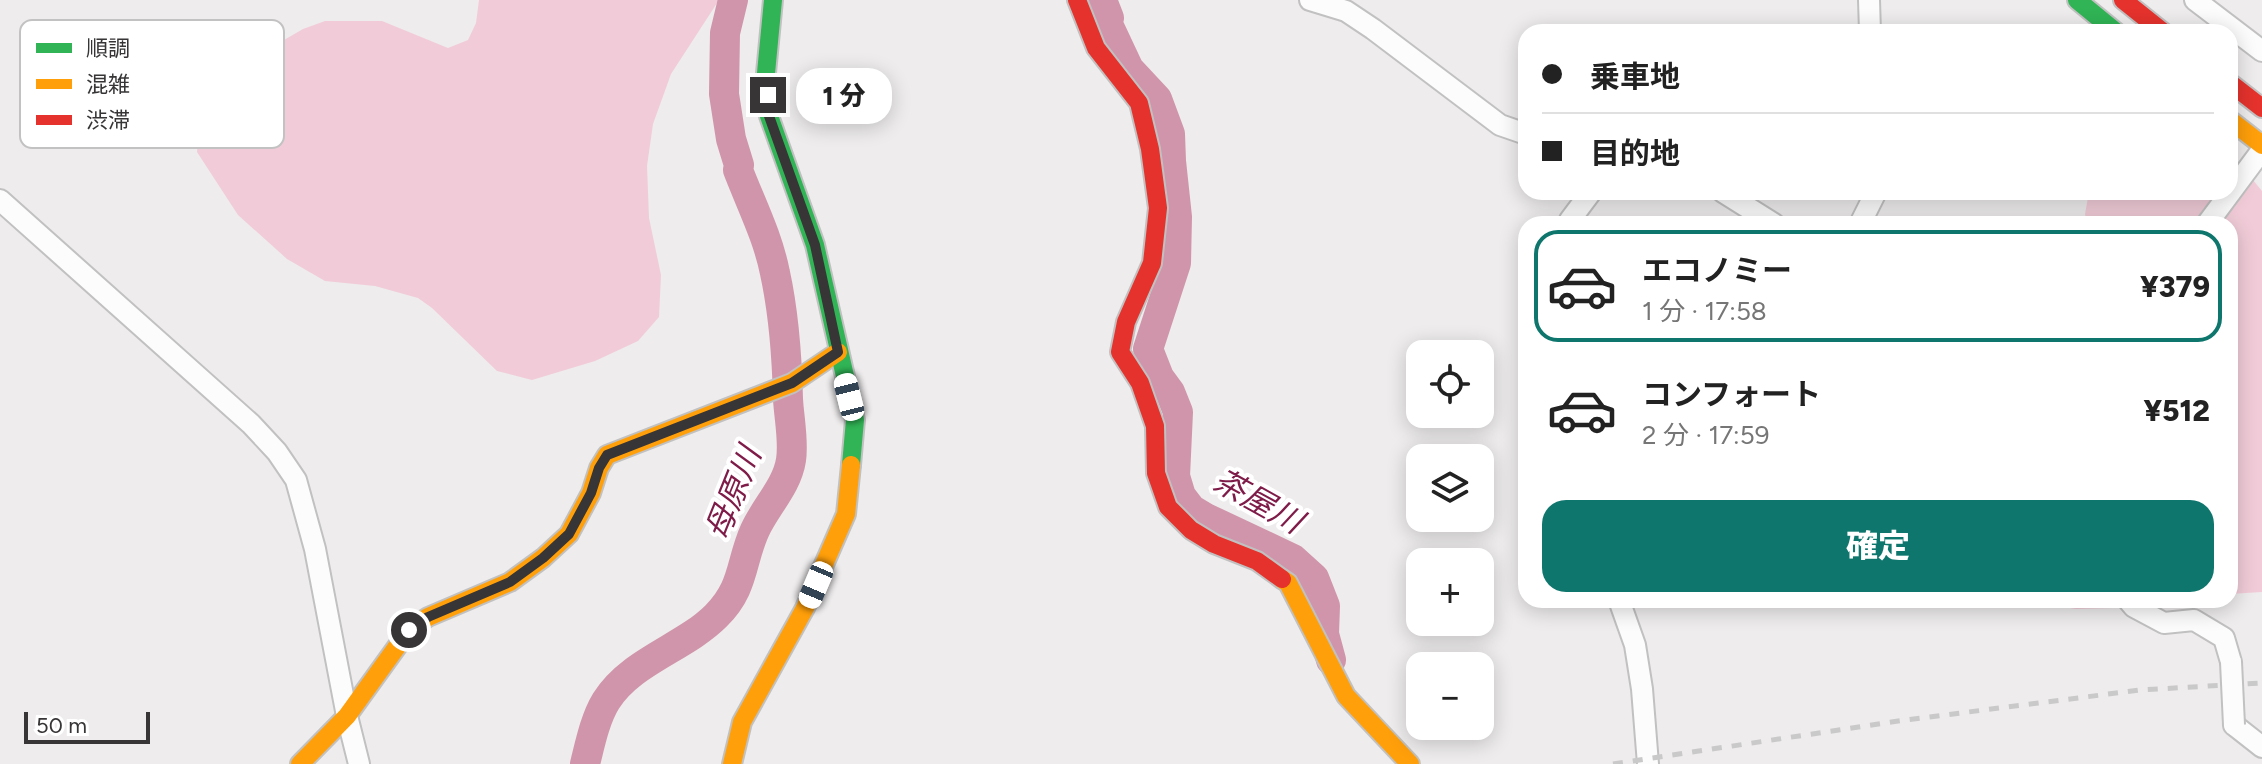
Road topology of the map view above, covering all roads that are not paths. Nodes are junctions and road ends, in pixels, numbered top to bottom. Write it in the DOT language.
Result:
graph roads {
  1 [pos="773,0"];
  2 [pos="1077,0"];
  3 [pos="1310,0"];
  4 [pos="1869,0"];
  5 [pos="2077,0"];
  6 [pos="2123,0"];
  7 [pos="2195,0"];
  8 [pos="1870,24"];
  9 [pos="2106,24"];
  10 [pos="2153,24"];
  11 [pos="2227,24"];
  12 [pos="2238,33"];
  13 [pos="2262,51"];
  14 [pos="2238,89"];
  15 [pos="2262,108"];
  16 [pos="2238,127"];
  17 [pos="1518,131"];
  18 [pos="2262,147"];
  19 [pos="2238,181"];
  20 [pos="0,200"];
  21 [pos="1736,200"];
  22 [pos="1761,216"];
  23 [pos="838,352"];
  24 [pos="1622,608"];
  25 [pos="2136,608"];
  26 [pos="347,716"];
  27 [pos="2262,747"];
  28 [pos="300,764"];
  29 [pos="359,764"];
  30 [pos="732,764"];
  31 [pos="1410,764"];
  32 [pos="1648,764"];
  1 -- 23 [label="main road"];
  2 -- 31 [label="main road"];
  3 -- 17 [label="street"];
  4 -- 8 [label="street"];
  5 -- 9 [label="main road"];
  6 -- 10 [label="main road"];
  7 -- 11 [label="street"];
  12 -- 13 [label="street"];
  14 -- 15 [label="main road"];
  16 -- 18 [label="main road"];
  18 -- 19 [label="street"];
  20 -- 26 [label="street"];
  21 -- 22 [label="street"];
  23 -- 26 [label="main road"];
  23 -- 30 [label="main road"];
  24 -- 32 [label="street"];
  25 -- 27 [label="street, bridge"];
  26 -- 28 [label="main road"];
  26 -- 29 [label="street"];
}
